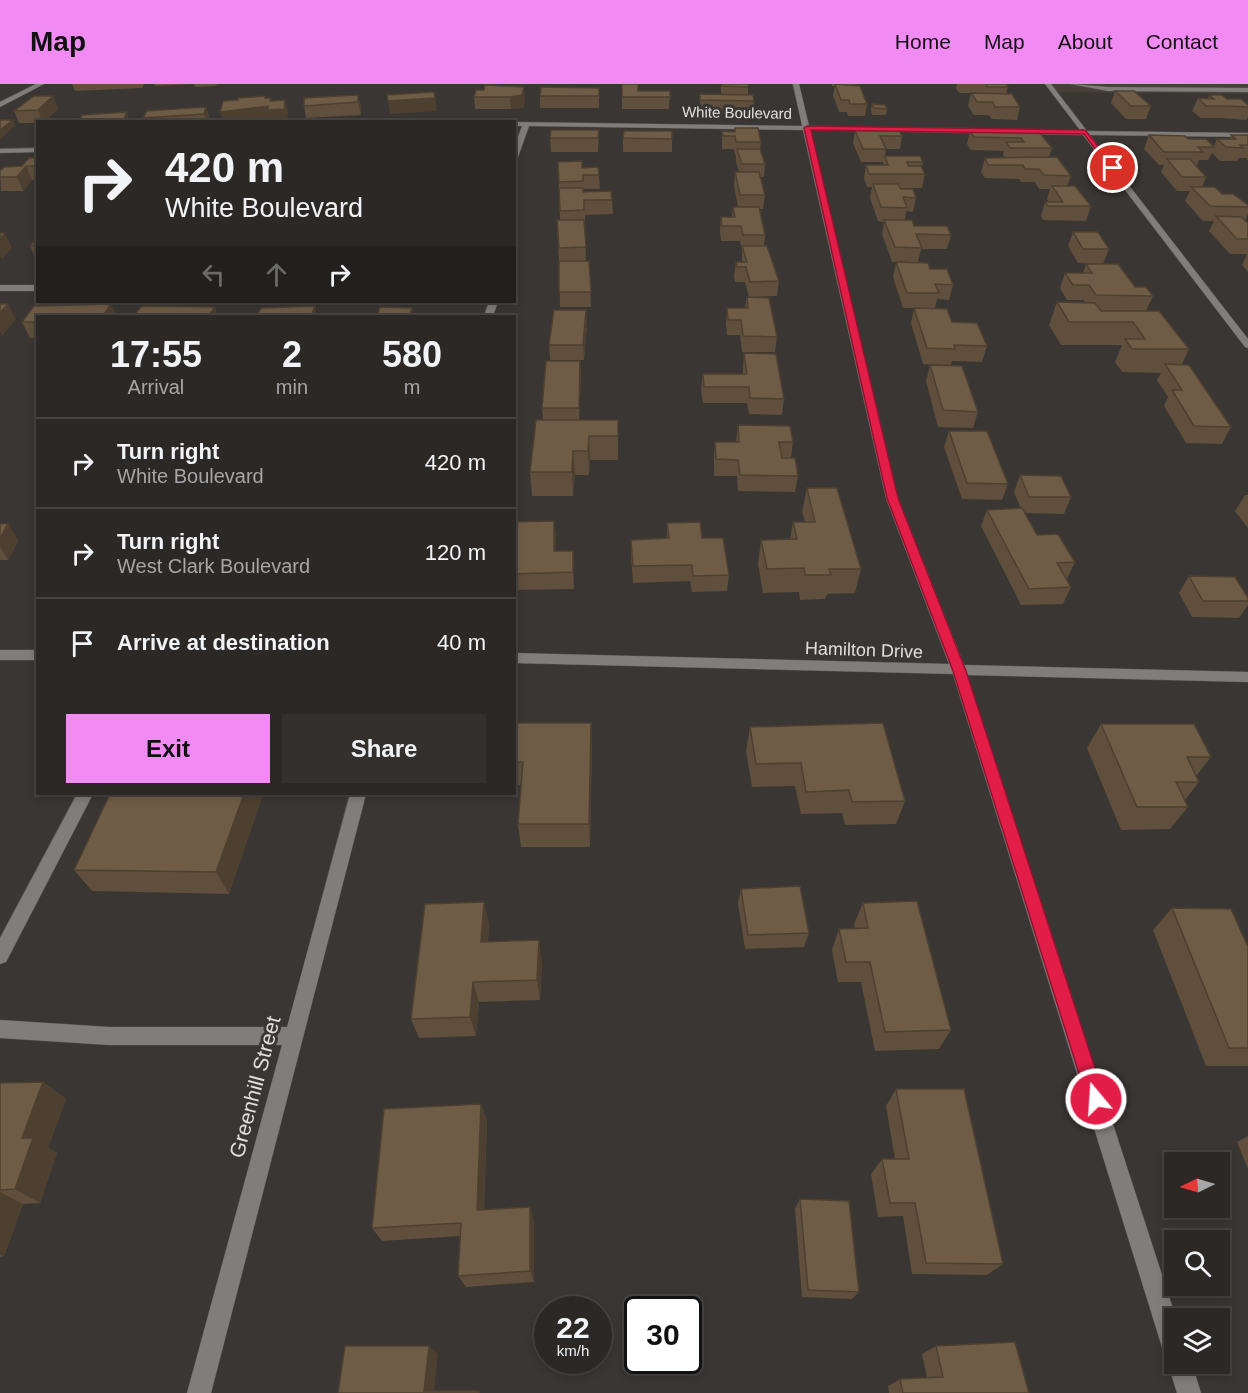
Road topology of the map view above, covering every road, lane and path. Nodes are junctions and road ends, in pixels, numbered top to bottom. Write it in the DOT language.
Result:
graph roads {
  1 [pos="42,84"];
  2 [pos="796,84"];
  3 [pos="1048,84"];
  4 [pos="1074,84"];
  5 [pos="1248,90"];
  6 [pos="0,105"];
  7 [pos="527,123"];
  8 [pos="516,124"];
  9 [pos="807,128"];
  10 [pos="1085,132"];
  11 [pos="1248,135"];
  12 [pos="36,150"];
  13 [pos="0,151"];
  14 [pos="516,152"];
  15 [pos="0,288"];
  16 [pos="36,288"];
  17 [pos="1248,345"];
  18 [pos="0,655"];
  19 [pos="36,655"];
  20 [pos="516,658"];
  21 [pos="959,671"];
  22 [pos="1248,677"];
  23 [pos="84,795"];
  24 [pos="358,795"];
  25 [pos="0,956"];
  26 [pos="0,1029"];
  27 [pos="293,1036"];
  28 [pos="1164,1316"];
  29 [pos="1183,1374"];
  30 [pos="199,1393"];
  31 [pos="1189,1393"];
  1 -- 6 [label="street"];
  2 -- 9 [label="street"];
  3 -- 10 [label="street"];
  4 -- 5 [label="street"];
  7 -- 8 [label="street, White Boulevard"];
  7 -- 9 [label="street, White Boulevard"];
  7 -- 14 [label="street"];
  9 -- 10 [label="street, White Boulevard"];
  9 -- 21 [label="street"];
  10 -- 11 [label="street, White Boulevard"];
  10 -- 17 [label="street"];
  12 -- 13 [label="street"];
  15 -- 16 [label="street"];
  18 -- 19 [label="street"];
  20 -- 21 [label="street, Hamilton Drive"];
  21 -- 22 [label="street, Hamilton Drive"];
  21 -- 28 [label="street"];
  23 -- 25 [label="street"];
  24 -- 27 [label="street, Greenhill Street"];
  26 -- 27 [label="street"];
  27 -- 30 [label="street, Greenhill Street"];
  29 -- 31 [label="street"];
}
